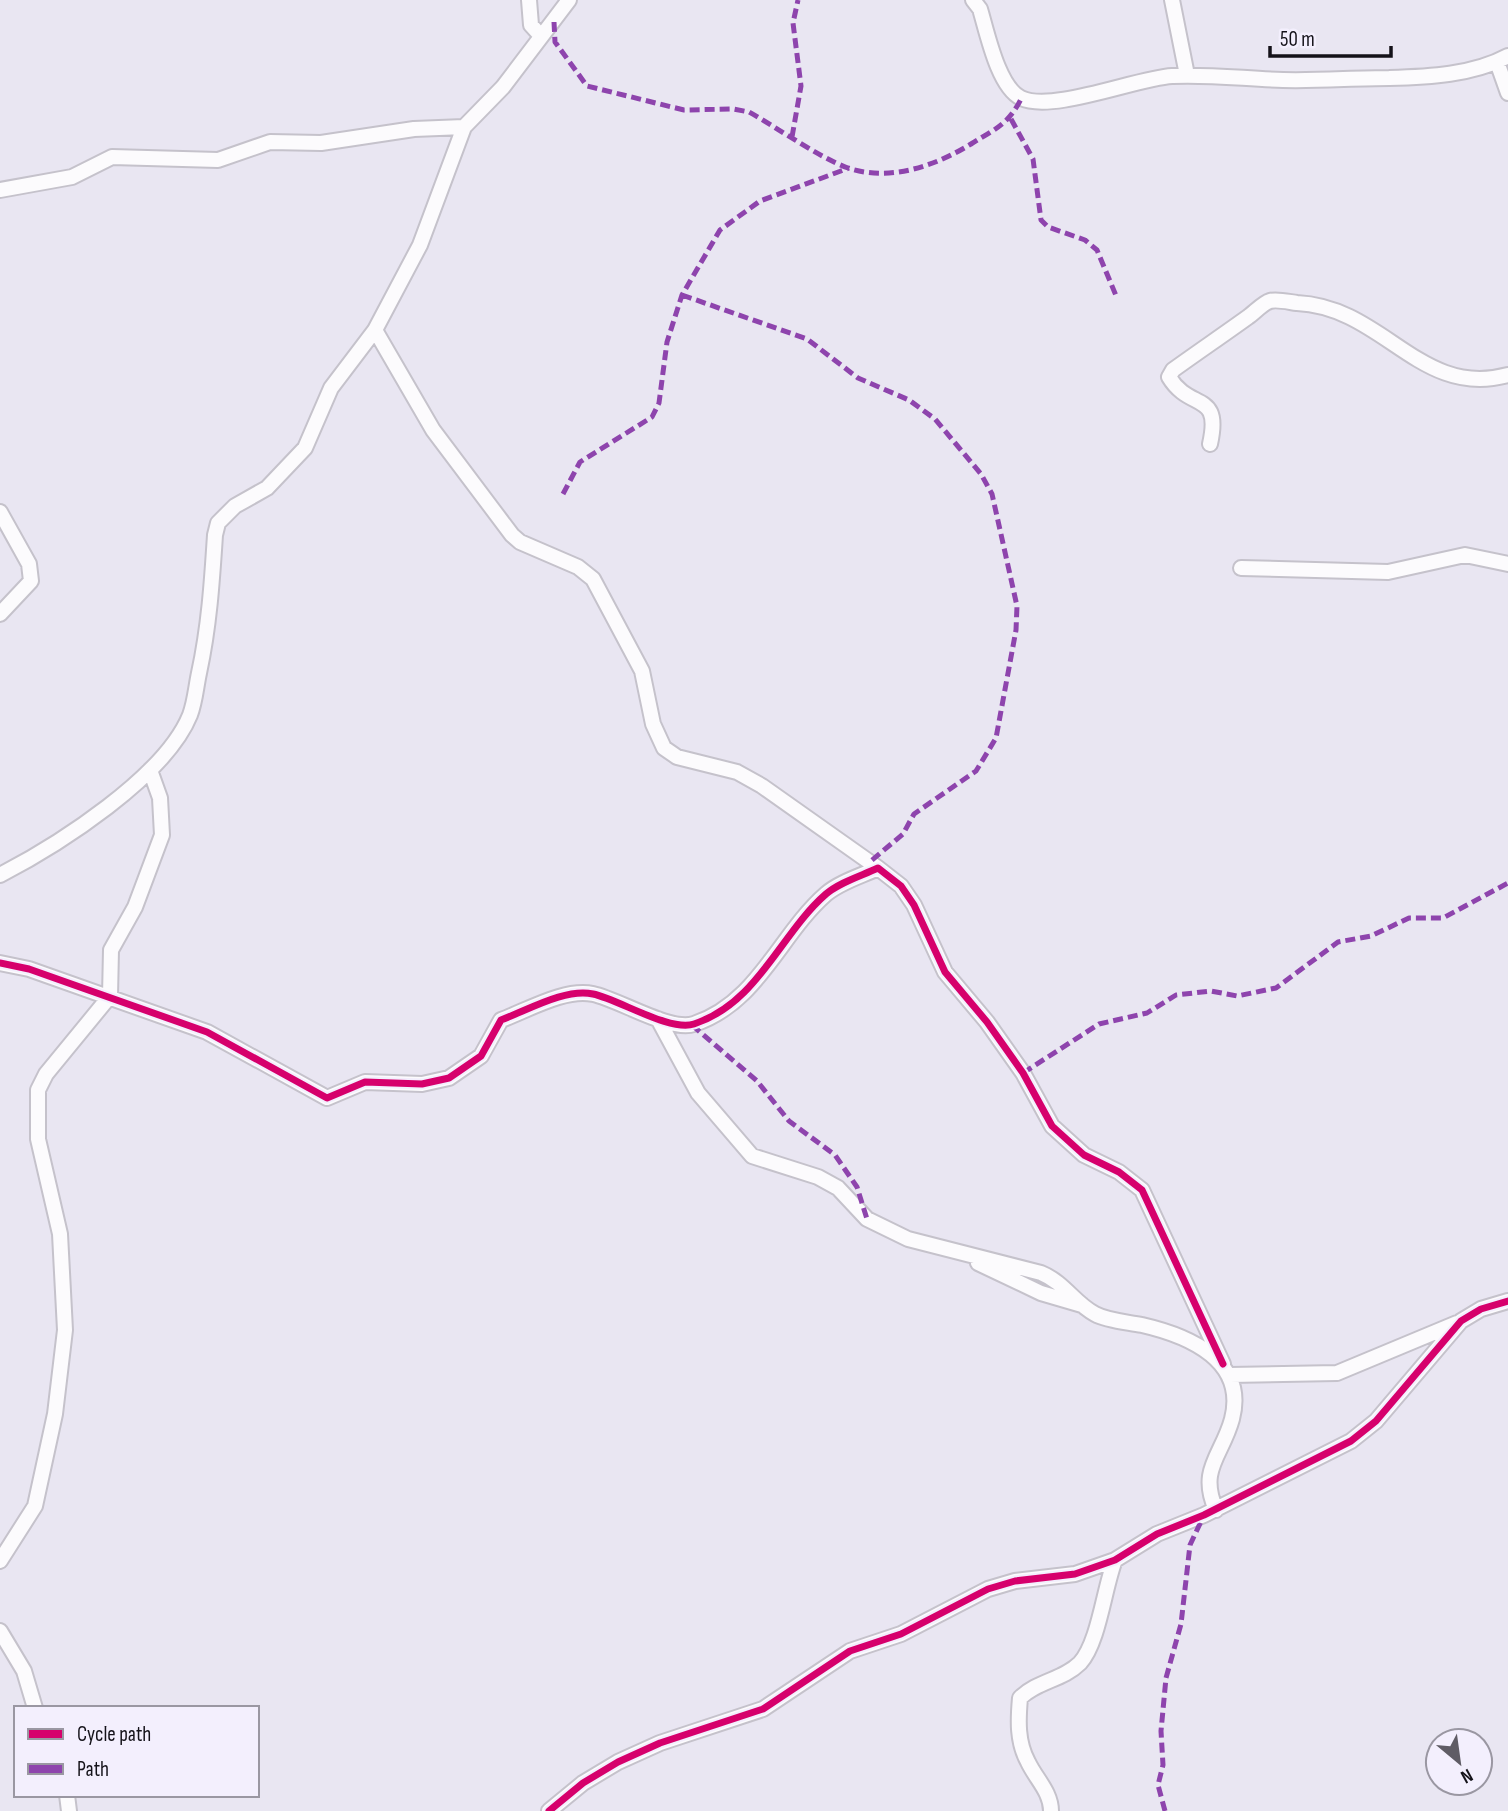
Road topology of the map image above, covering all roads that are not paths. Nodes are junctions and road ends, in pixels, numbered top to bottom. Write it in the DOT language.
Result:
graph roads {
  1 [pos="529,0"];
  2 [pos="569,0"];
  3 [pos="974,0"];
  4 [pos="1172,0"];
  5 [pos="541,36"];
  6 [pos="1502,59"];
  7 [pos="1187,75"];
  8 [pos="1508,93"];
  9 [pos="464,127"];
  10 [pos="0,190"];
  11 [pos="375,330"];
  12 [pos="1508,375"];
  13 [pos="1210,444"];
  14 [pos="0,512"];
  15 [pos="1508,564"];
  16 [pos="1241,568"];
  17 [pos="0,614"];
  18 [pos="150,770"];
  19 [pos="878,868"];
  20 [pos="0,875"];
  21 [pos="0,962"];
  22 [pos="110,996"];
  23 [pos="658,1019"];
  24 [pos="1508,1301"];
  25 [pos="1461,1321"];
  26 [pos="1227,1369"];
  27 [pos="1216,1510"];
  28 [pos="1115,1560"];
  29 [pos="0,1561"];
  30 [pos="0,1631"];
  31 [pos="34,1706"];
  32 [pos="549,1811"];
  33 [pos="1051,1811"];
  1 -- 5 [label="street"];
  2 -- 5 [label="street"];
  3 -- 7 [label="street"];
  4 -- 7 [label="street"];
  5 -- 9 [label="street"];
  6 -- 7 [label="street"];
  6 -- 8 [label="street"];
  9 -- 10 [label="street"];
  9 -- 11 [label="street"];
  11 -- 18 [label="street"];
  11 -- 19 [label="street"];
  12 -- 13 [label="street"];
  14 -- 17 [label="street"];
  15 -- 16 [label="street"];
  18 -- 20 [label="street"];
  18 -- 22 [label="street"];
  19 -- 23 [label="street"];
  19 -- 26 [label="street"];
  21 -- 22 [label="street"];
  22 -- 23 [label="street"];
  22 -- 29 [label="street"];
  23 -- 26 [label="street"];
  24 -- 25 [label="street"];
  25 -- 26 [label="street"];
  25 -- 27 [label="street"];
  26 -- 27 [label="street"];
  27 -- 28 [label="street"];
  28 -- 32 [label="street"];
  28 -- 33 [label="street"];
  30 -- 31 [label="street"];
}
